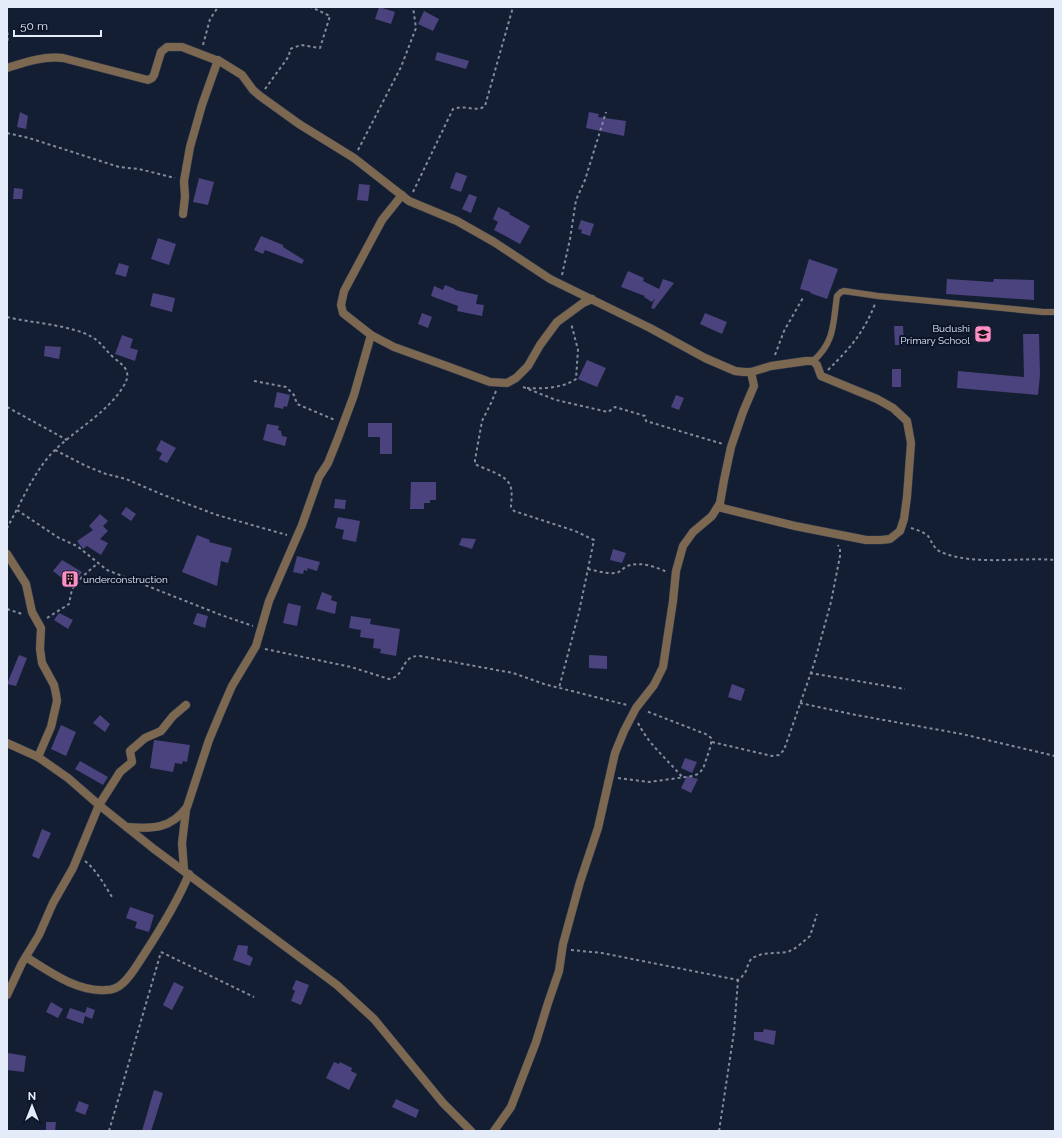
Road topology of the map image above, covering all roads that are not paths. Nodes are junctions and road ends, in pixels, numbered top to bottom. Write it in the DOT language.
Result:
graph roads {
  1 [pos="218,60"];
  2 [pos="7,68"];
  3 [pos="402,195"];
  4 [pos="183,214"];
  5 [pos="592,299"];
  6 [pos="1055,312"];
  7 [pos="371,336"];
  8 [pos="813,362"];
  9 [pos="751,372"];
  10 [pos="718,507"];
  11 [pos="7,554"];
  12 [pos="186,706"];
  13 [pos="7,743"];
  14 [pos="38,757"];
  15 [pos="99,805"];
  16 [pos="187,808"];
  17 [pos="127,827"];
  18 [pos="186,872"];
  19 [pos="26,957"];
  20 [pos="7,995"];
  21 [pos="471,1131"];
  22 [pos="494,1131"];
  1 -- 2 [label="street"];
  1 -- 3 [label="street"];
  1 -- 4 [label="street"];
  3 -- 5 [label="street"];
  3 -- 7 [label="street"];
  5 -- 7 [label="street"];
  5 -- 9 [label="street"];
  6 -- 8 [label="lane"];
  7 -- 16 [label="street"];
  8 -- 9 [label="street"];
  8 -- 10 [label="street"];
  9 -- 10 [label="street"];
  10 -- 22 [label="street"];
  11 -- 14 [label="street"];
  12 -- 15 [label="street"];
  13 -- 14 [label="street"];
  14 -- 15 [label="street"];
  15 -- 17 [label="street"];
  15 -- 19 [label="street"];
  16 -- 17 [label="street"];
  16 -- 18 [label="street"];
  17 -- 18 [label="street"];
  18 -- 19 [label="street"];
  18 -- 21 [label="street"];
  19 -- 20 [label="street"];
}
